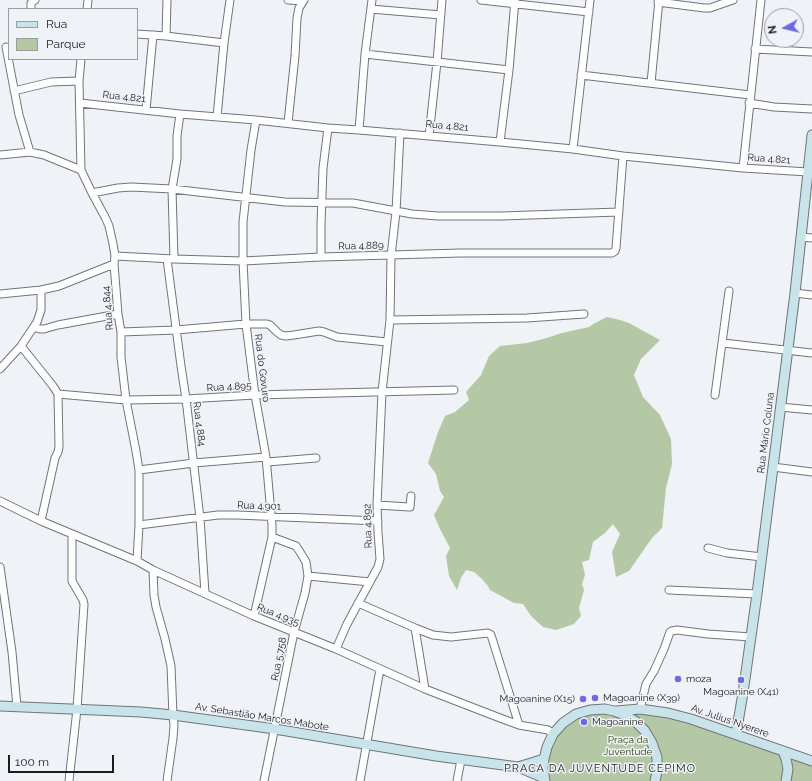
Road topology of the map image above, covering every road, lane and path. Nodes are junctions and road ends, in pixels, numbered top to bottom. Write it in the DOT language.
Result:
graph roads {
  1 [pos="167,0"];
  2 [pos="230,0"];
  3 [pos="288,0"];
  4 [pos="372,0"];
  5 [pos="442,0"];
  6 [pos="481,0"];
  7 [pos="590,0"];
  8 [pos="733,0"];
  9 [pos="761,0"];
  10 [pos="303,1"];
  11 [pos="658,1"];
  12 [pos="515,2"];
  13 [pos="371,9"];
  14 [pos="589,12"];
  15 [pos="441,15"];
  16 [pos="138,34"];
  17 [pos="153,35"];
  18 [pos="166,36"];
  19 [pos="224,43"];
  20 [pos="5,47"];
  21 [pos="755,49"];
  22 [pos="812,52"];
  23 [pos="365,54"];
  24 [pos="81,60"];
  25 [pos="437,62"];
  26 [pos="509,70"];
  27 [pos="581,75"];
  28 [pos="79,81"];
  29 [pos="651,83"];
  30 [pos="14,92"];
  31 [pos="750,94"];
  32 [pos="80,103"];
  33 [pos="749,103"];
  34 [pos="146,110"];
  35 [pos="812,110"];
  36 [pos="180,114"];
  37 [pos="217,117"];
  38 [pos="256,120"];
  39 [pos="288,123"];
  40 [pos="328,128"];
  41 [pos="359,130"];
  42 [pos="400,133"];
  43 [pos="812,135"];
  44 [pos="429,136"];
  45 [pos="500,142"];
  46 [pos="573,149"];
  47 [pos="30,152"];
  48 [pos="0,155"];
  49 [pos="622,156"];
  50 [pos="743,168"];
  51 [pos="82,170"];
  52 [pos="810,173"];
  53 [pos="172,188"];
  54 [pos="92,193"];
  55 [pos="246,198"];
  56 [pos="321,202"];
  57 [pos="396,212"];
  58 [pos="619,212"];
  59 [pos="801,237"];
  60 [pos="812,238"];
  61 [pos="115,256"];
  62 [pos="391,256"];
  63 [pos="321,257"];
  64 [pos="170,259"];
  65 [pos="243,261"];
  66 [pos="114,264"];
  67 [pos="41,290"];
  68 [pos="729,291"];
  69 [pos="795,293"];
  70 [pos="0,294"];
  71 [pos="812,295"];
  72 [pos="118,314"];
  73 [pos="584,314"];
  74 [pos="390,320"];
  75 [pos="246,324"];
  76 [pos="34,326"];
  77 [pos="176,330"];
  78 [pos="120,332"];
  79 [pos="387,342"];
  80 [pos="723,343"];
  81 [pos="21,346"];
  82 [pos="787,350"];
  83 [pos="812,353"];
  84 [pos="0,368"];
  85 [pos="454,390"];
  86 [pos="382,392"];
  87 [pos="58,394"];
  88 [pos="715,395"];
  89 [pos="255,396"];
  90 [pos="186,399"];
  91 [pos="126,400"];
  92 [pos="780,407"];
  93 [pos="812,410"];
  94 [pos="316,458"];
  95 [pos="267,459"];
  96 [pos="194,463"];
  97 [pos="773,467"];
  98 [pos="139,470"];
  99 [pos="812,472"];
  100 [pos="411,496"];
  101 [pos="0,501"];
  102 [pos="377,505"];
  103 [pos="272,517"];
  104 [pos="200,518"];
  105 [pos="41,520"];
  106 [pos="378,521"];
  107 [pos="139,526"];
  108 [pos="72,534"];
  109 [pos="272,537"];
  110 [pos="708,548"];
  111 [pos="762,557"];
  112 [pos="137,561"];
  113 [pos="0,567"];
  114 [pos="154,570"];
  115 [pos="308,576"];
  116 [pos="370,582"];
  117 [pos="669,590"];
  118 [pos="205,593"];
  119 [pos="757,594"];
  120 [pos="358,603"];
  121 [pos="254,616"];
  122 [pos="415,628"];
  123 [pos="294,632"];
  124 [pos="751,637"];
  125 [pos="336,649"];
  126 [pos="380,669"];
  127 [pos="425,689"];
  128 [pos="0,706"];
  129 [pos="17,706"];
  130 [pos="77,709"];
  131 [pos="640,709"];
  132 [pos="610,710"];
  133 [pos="173,715"];
  134 [pos="519,724"];
  135 [pos="275,729"];
  136 [pos="736,731"];
  137 [pos="553,734"];
  138 [pos="366,744"];
  139 [pos="783,751"];
  140 [pos="544,758"];
  141 [pos="461,760"];
  142 [pos="812,761"];
  143 [pos="518,767"];
  144 [pos="545,779"];
  145 [pos="69,781"];
  146 [pos="167,781"];
  147 [pos="264,781"];
  148 [pos="360,781"];
  149 [pos="457,781"];
  150 [pos="655,781"];
  151 [pos="786,781"];
  1 -- 18 [label="street"];
  2 -- 19 [label="street"];
  3 -- 10 [label="street"];
  4 -- 13 [label="street"];
  5 -- 15 [label="street"];
  6 -- 12 [label="street"];
  7 -- 14 [label="street"];
  8 -- 11 [label="street"];
  9 -- 21 [label="street"];
  10 -- 39 [label="street"];
  11 -- 29 [label="street"];
  12 -- 14 [label="street"];
  12 -- 26 [label="street"];
  13 -- 15 [label="street"];
  13 -- 23 [label="street"];
  14 -- 27 [label="street"];
  15 -- 25 [label="street"];
  16 -- 17 [label="street"];
  17 -- 18 [label="street"];
  17 -- 34 [label="street"];
  18 -- 19 [label="street"];
  19 -- 37 [label="street"];
  20 -- 30 [label="street"];
  21 -- 22 [label="street"];
  21 -- 31 [label="street"];
  23 -- 25 [label="street"];
  23 -- 41 [label="street"];
  24 -- 28 [label="street, Rua 4.844"];
  25 -- 26 [label="street"];
  25 -- 44 [label="street"];
  26 -- 45 [label="street"];
  27 -- 29 [label="street"];
  27 -- 46 [label="street"];
  28 -- 30 [label="street"];
  28 -- 32 [label="street, Rua 4.844"];
  29 -- 31 [label="street"];
  30 -- 47 [label="street"];
  31 -- 33 [label="street"];
  32 -- 34 [label="street, Rua 4.821"];
  32 -- 51 [label="street, Rua 4.844"];
  33 -- 35 [label="street"];
  33 -- 50 [label="street"];
  34 -- 36 [label="street, Rua 4.821"];
  36 -- 37 [label="street, Rua 4.821"];
  36 -- 53 [label="street, Rua 4.884"];
  37 -- 38 [label="street, Rua 4.821"];
  38 -- 39 [label="street, Rua 4.821"];
  38 -- 55 [label="street, Rua do Govuro"];
  39 -- 40 [label="street, Rua 4.821"];
  40 -- 41 [label="street, Rua 4.821"];
  40 -- 56 [label="street"];
  41 -- 42 [label="street, Rua 4.821"];
  42 -- 44 [label="street, Rua 4.821"];
  42 -- 57 [label="street, Rua 4.892"];
  43 -- 52 [label="main road, Rua Mário Coluna"];
  44 -- 45 [label="street, Rua 4.821"];
  45 -- 46 [label="street, Rua 4.821"];
  46 -- 49 [label="street, Rua 4.821"];
  47 -- 48 [label="street"];
  47 -- 51 [label="street"];
  49 -- 50 [label="street, Rua 4.821"];
  49 -- 58 [label="street"];
  50 -- 52 [label="street, Rua 4.821"];
  51 -- 54 [label="street, Rua 4.844"];
  52 -- 59 [label="main road, Rua Mário Coluna"];
  53 -- 54 [label="street"];
  53 -- 55 [label="street"];
  53 -- 64 [label="street, Rua 4.884"];
  54 -- 61 [label="street, Rua 4.844"];
  55 -- 56 [label="street"];
  55 -- 65 [label="street, Rua do Govuro"];
  56 -- 57 [label="street"];
  56 -- 63 [label="street"];
  57 -- 58 [label="street"];
  57 -- 62 [label="street, Rua 4.892"];
  58 -- 62 [label="street, Rua 4.889"];
  59 -- 60 [label="street"];
  59 -- 69 [label="main road, Rua Mário Coluna"];
  61 -- 64 [label="street, Rua 4.889"];
  61 -- 66 [label="street, Rua 4.844"];
  62 -- 63 [label="street, Rua 4.889"];
  62 -- 74 [label="street, Rua 4.892"];
  63 -- 65 [label="street, Rua 4.889"];
  64 -- 65 [label="street, Rua 4.889"];
  64 -- 77 [label="street, Rua 4.884"];
  65 -- 75 [label="street, Rua do Govuro"];
  66 -- 67 [label="street"];
  66 -- 72 [label="street, Rua 4.844"];
  67 -- 70 [label="street"];
  67 -- 76 [label="street"];
  68 -- 80 [label="street"];
  69 -- 71 [label="street"];
  69 -- 82 [label="main road, Rua Mário Coluna"];
  72 -- 76 [label="street"];
  72 -- 78 [label="street, Rua 4.844"];
  73 -- 74 [label="street"];
  74 -- 79 [label="street, Rua 4.892"];
  75 -- 77 [label="street"];
  75 -- 79 [label="street"];
  75 -- 89 [label="street, Rua do Govuro"];
  76 -- 81 [label="street"];
  77 -- 78 [label="street"];
  77 -- 90 [label="street, Rua 4.884"];
  78 -- 91 [label="street, Rua 4.844"];
  79 -- 86 [label="street, Rua 4.892"];
  80 -- 82 [label="street"];
  80 -- 88 [label="street"];
  81 -- 84 [label="street"];
  81 -- 87 [label="street"];
  82 -- 83 [label="street"];
  82 -- 92 [label="main road, Rua Mário Coluna"];
  85 -- 86 [label="street, Rua 4.895"];
  86 -- 89 [label="street, Rua 4.895"];
  86 -- 102 [label="street, Rua 4.892"];
  87 -- 91 [label="street, Rua 4.895"];
  87 -- 105 [label="street"];
  89 -- 90 [label="street, Rua 4.895"];
  89 -- 95 [label="street, Rua do Govuro"];
  90 -- 91 [label="street, Rua 4.895"];
  90 -- 96 [label="street, Rua 4.884"];
  91 -- 98 [label="street, Rua 4.844"];
  92 -- 93 [label="street"];
  92 -- 97 [label="main road, Rua Mário Coluna"];
  94 -- 95 [label="street"];
  95 -- 96 [label="street"];
  95 -- 103 [label="street, Rua do Govuro"];
  96 -- 98 [label="street"];
  96 -- 104 [label="street, Rua 4.884"];
  97 -- 99 [label="street"];
  97 -- 111 [label="main road, Rua Mário Coluna"];
  98 -- 107 [label="street, Rua 4.844"];
  100 -- 102 [label="street"];
  101 -- 105 [label="street, Rua 4.935"];
  102 -- 106 [label="street, Rua 4.892"];
  103 -- 104 [label="street, Rua 4.901"];
  103 -- 106 [label="street, Rua 4.901"];
  103 -- 109 [label="street, Rua do Govuro"];
  104 -- 107 [label="street, Rua 4.901"];
  104 -- 118 [label="street, Rua 4.884"];
  105 -- 108 [label="street, Rua 4.935"];
  106 -- 116 [label="street, Rua 4.892"];
  107 -- 112 [label="street, Rua 4.844"];
  108 -- 112 [label="street, Rua 4.935"];
  108 -- 130 [label="street"];
  109 -- 115 [label="street, Rua 5.758"];
  109 -- 121 [label="street, Rua do Govuro"];
  110 -- 111 [label="street"];
  111 -- 119 [label="main road, Rua Mário Coluna"];
  112 -- 114 [label="street, Rua 4.935"];
  113 -- 129 [label="street"];
  114 -- 118 [label="street, Rua 4.935"];
  114 -- 133 [label="street"];
  115 -- 116 [label="street"];
  115 -- 123 [label="street, Rua 5.758"];
  116 -- 120 [label="street, Rua 4.892"];
  117 -- 119 [label="street"];
  118 -- 121 [label="street, Rua 4.935"];
  119 -- 124 [label="main road, Rua Mário Coluna"];
  120 -- 122 [label="street"];
  120 -- 125 [label="street, Rua 4.892"];
  121 -- 123 [label="street, Rua 4.935"];
  122 -- 127 [label="street"];
  122 -- 134 [label="street"];
  123 -- 125 [label="street, Rua 4.935"];
  123 -- 135 [label="street, Rua 5.758"];
  124 -- 131 [label="street"];
  124 -- 136 [label="main road, Rua Mário Coluna"];
  125 -- 126 [label="street, Rua 4.935"];
  126 -- 127 [label="street, Rua 4.935"];
  126 -- 138 [label="street"];
  127 -- 134 [label="street, Rua 4.935"];
  128 -- 129 [label="main road, Av. Sebastião Marcos Mabote"];
  129 -- 130 [label="main road, Av. Sebastião Marcos Mabote"];
  130 -- 133 [label="main road, Av. Sebastião Marcos Mabote"];
  130 -- 145 [label="street"];
  131 -- 132 [label="main road, Av. Julius Nyerere"];
  131 -- 136 [label="main road, Av. Julius Nyerere"];
  132 -- 137 [label="main road"];
  132 -- 150 [label="main road"];
  133 -- 135 [label="main road, Av. Sebastião Marcos Mabote"];
  133 -- 146 [label="street"];
  134 -- 137 [label="street, Rua 4.935"];
  135 -- 138 [label="main road, Av. Sebastião Marcos Mabote"];
  135 -- 147 [label="street, Rua 5.758"];
  136 -- 139 [label="main road, Av. Julius Nyerere"];
  137 -- 140 [label="main road"];
  138 -- 141 [label="main road, Av. Sebastião Marcos Mabote"];
  138 -- 148 [label="street"];
  139 -- 142 [label="main road, Av. Julius Nyerere"];
  139 -- 151 [label="main road"];
  140 -- 143 [label="main road, Av. Sebastião Marcos Mabote"];
  140 -- 144 [label="main road"];
  141 -- 143 [label="main road, Av. Sebastião Marcos Mabote"];
  141 -- 149 [label="street"];
  143 -- 144 [label="main road, Av. Sebastião Marcos Mabote"];
}
